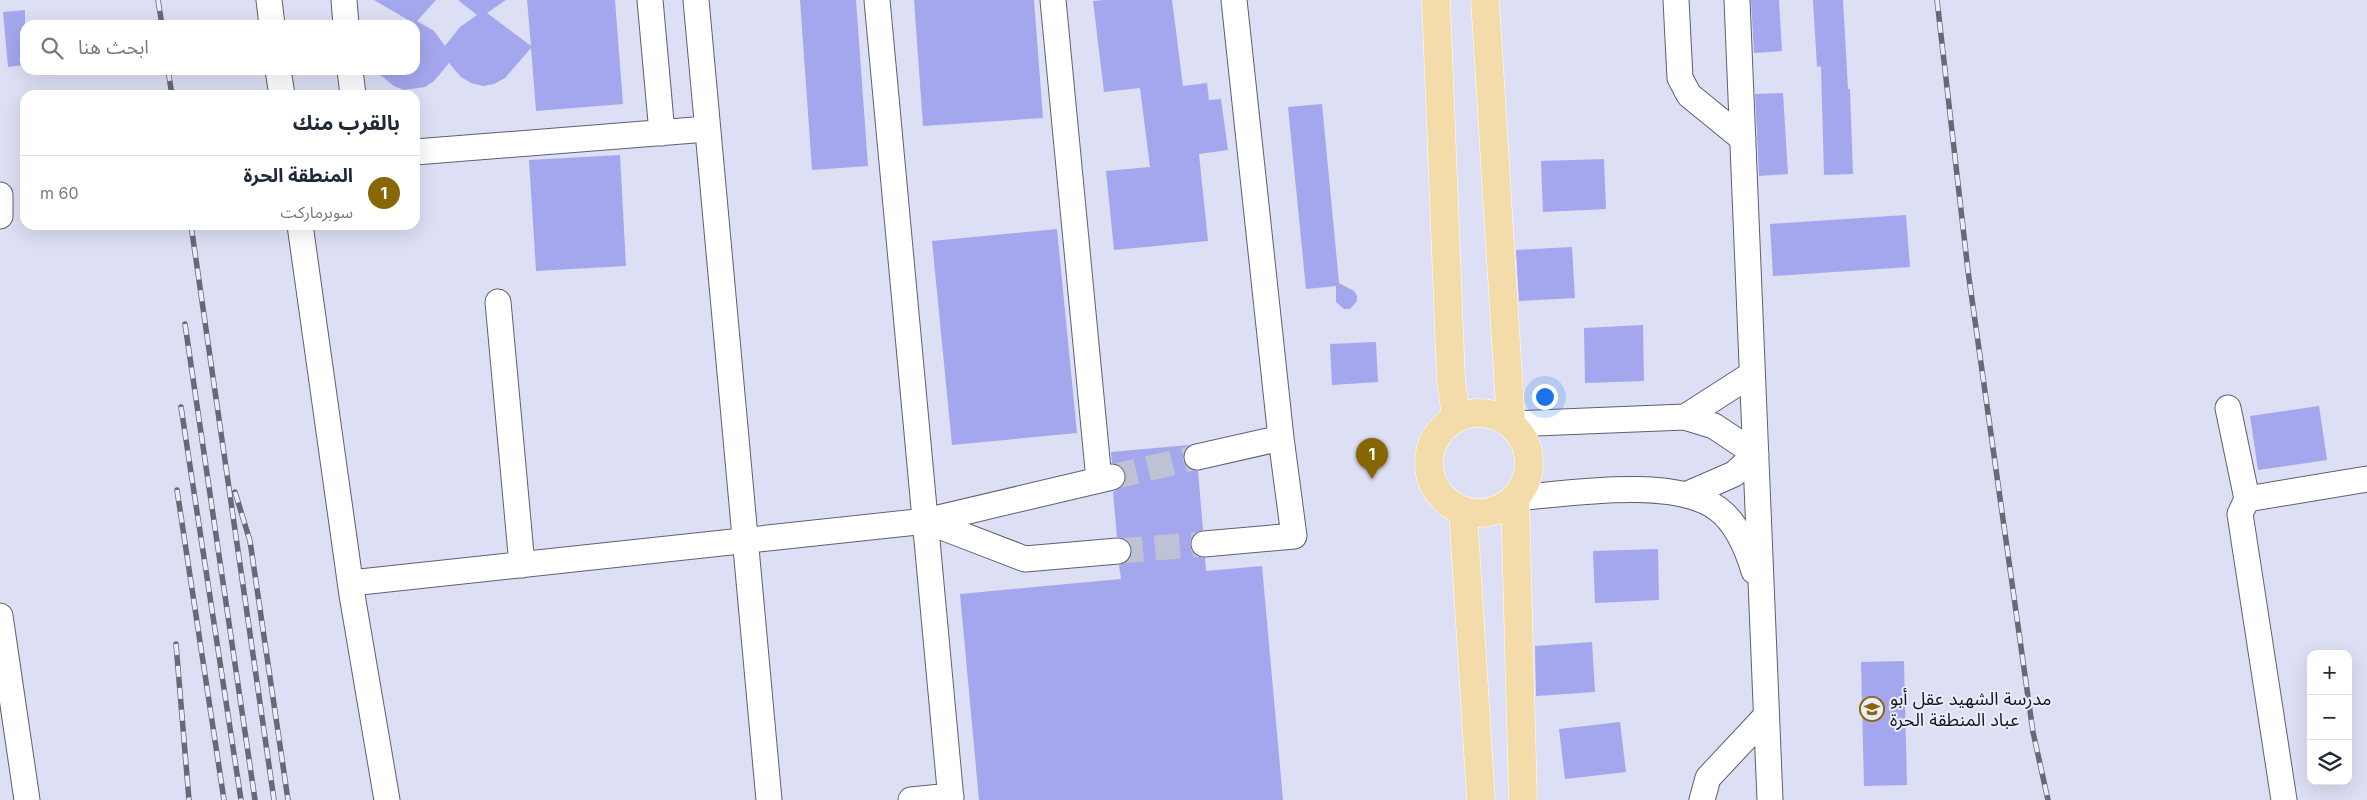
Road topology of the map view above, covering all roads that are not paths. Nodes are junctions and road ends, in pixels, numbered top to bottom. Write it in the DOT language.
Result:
graph roads {
  1 [pos="268,0"];
  2 [pos="344,0"];
  3 [pos="650,0"];
  4 [pos="696,0"];
  5 [pos="877,0"];
  6 [pos="1053,0"];
  7 [pos="1234,0"];
  8 [pos="1436,0"];
  9 [pos="1485,0"];
  10 [pos="1676,0"];
  11 [pos="1737,0"];
  12 [pos="271,20"];
  13 [pos="346,20"];
  14 [pos="279,75"];
  15 [pos="351,75"];
  16 [pos="281,90"];
  17 [pos="352,90"];
  18 [pos="707,129"];
  19 [pos="662,133"];
  20 [pos="1743,139"];
  21 [pos="420,152"];
  22 [pos="0,195"];
  23 [pos="0,216"];
  24 [pos="301,230"];
  25 [pos="498,302"];
  26 [pos="1752,374"];
  27 [pos="2228,408"];
  28 [pos="1685,417"];
  29 [pos="1456,418"];
  30 [pos="1511,424"];
  31 [pos="1281,438"];
  32 [pos="1756,454"];
  33 [pos="1197,457"];
  34 [pos="2367,478"];
  35 [pos="1688,494"];
  36 [pos="1515,498"];
  37 [pos="2247,499"];
  38 [pos="1463,510"];
  39 [pos="926,521"];
  40 [pos="745,541"];
  41 [pos="1204,544"];
  42 [pos="1118,551"];
  43 [pos="522,565"];
  44 [pos="351,583"];
  45 [pos="1761,596"];
  46 [pos="0,616"];
  47 [pos="1766,716"];
  48 [pos="951,798"];
  49 [pos="27,800"];
  50 [pos="387,800"];
  51 [pos="769,800"];
  52 [pos="911,800"];
  53 [pos="1481,800"];
  54 [pos="1523,800"];
  55 [pos="1702,800"];
  56 [pos="1770,800"];
  57 [pos="2284,800"];
  1 -- 12 [label="street"];
  2 -- 13 [label="street"];
  3 -- 19 [label="street"];
  4 -- 18 [label="street"];
  5 -- 39 [label="street"];
  6 -- 39 [label="street"];
  7 -- 31 [label="street"];
  8 -- 29 [label="main road"];
  9 -- 30 [label="main road"];
  10 -- 20 [label="street"];
  11 -- 20 [label="street"];
  14 -- 16 [label="street"];
  15 -- 17 [label="street"];
  18 -- 19 [label="street"];
  18 -- 40 [label="street"];
  19 -- 21 [label="street"];
  20 -- 26 [label="street"];
  22 -- 23 [label="street"];
  24 -- 44 [label="street"];
  25 -- 43 [label="street"];
  26 -- 28 [label="street"];
  26 -- 32 [label="street"];
  27 -- 37 [label="street"];
  28 -- 30 [label="street"];
  28 -- 32 [label="street"];
  29 -- 30 [label="main road"];
  29 -- 38 [label="main road"];
  30 -- 36 [label="main road"];
  31 -- 33 [label="street"];
  31 -- 41 [label="street"];
  32 -- 35 [label="street"];
  32 -- 45 [label="street"];
  34 -- 37 [label="street"];
  35 -- 36 [label="street"];
  35 -- 45 [label="street"];
  36 -- 38 [label="main road"];
  36 -- 54 [label="main road"];
  37 -- 57 [label="street"];
  38 -- 53 [label="main road"];
  39 -- 40 [label="street"];
  39 -- 42 [label="street"];
  39 -- 48 [label="street"];
  40 -- 43 [label="street"];
  40 -- 51 [label="street"];
  43 -- 44 [label="street"];
  44 -- 50 [label="street"];
  45 -- 47 [label="street"];
  46 -- 49 [label="street"];
  47 -- 55 [label="street"];
  47 -- 56 [label="street"];
  48 -- 52 [label="street"];
}
